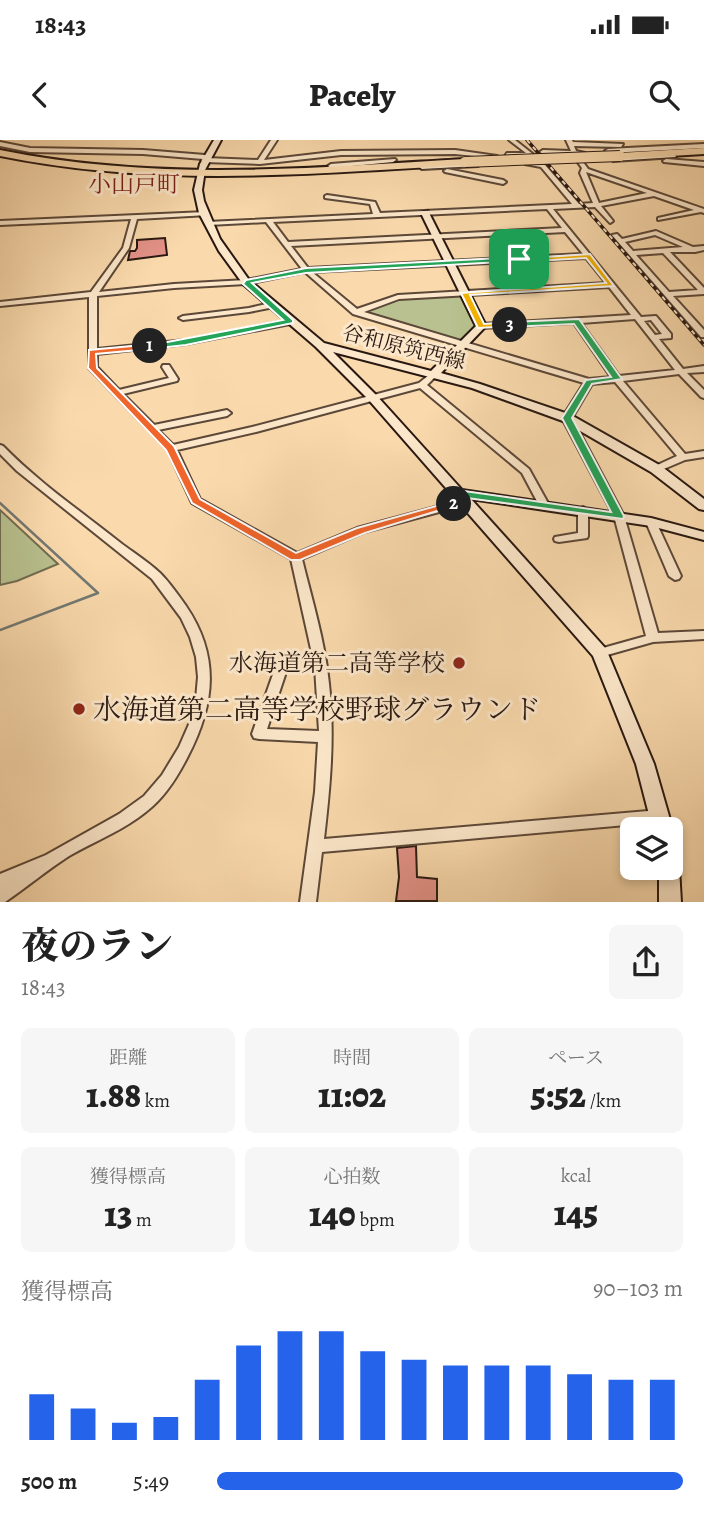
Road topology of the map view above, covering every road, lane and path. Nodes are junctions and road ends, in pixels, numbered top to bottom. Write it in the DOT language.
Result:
graph roads {
  1 [pos="218,140"];
  2 [pos="274,140"];
  3 [pos="512,140"];
  4 [pos="570,142"];
  5 [pos="0,144"];
  6 [pos="653,149"];
  7 [pos="704,150"];
  8 [pos="543,152"];
  9 [pos="0,153"];
  10 [pos="576,153"];
  11 [pos="507,155"];
  12 [pos="494,156"];
  13 [pos="642,158"];
  14 [pos="579,161"];
  15 [pos="260,162"];
  16 [pos="514,164"];
  17 [pos="704,164"];
  18 [pos="203,165"];
  19 [pos="297,165"];
  20 [pos="331,166"];
  21 [pos="371,166"];
  22 [pos="385,166"];
  23 [pos="431,167"];
  24 [pos="584,169"];
  25 [pos="503,182"];
  26 [pos="653,194"];
  27 [pos="327,197"];
  28 [pos="597,205"];
  29 [pos="578,206"];
  30 [pos="549,208"];
  31 [pos="703,210"];
  32 [pos="425,213"];
  33 [pos="377,215"];
  34 [pos="134,218"];
  35 [pos="208,219"];
  36 [pos="660,219"];
  37 [pos="268,220"];
  38 [pos="610,221"];
  39 [pos="0,223"];
  40 [pos="568,230"];
  41 [pos="436,237"];
  42 [pos="285,244"];
  43 [pos="665,251"];
  44 [pos="701,251"];
  45 [pos="631,253"];
  46 [pos="588,256"];
  47 [pos="450,263"];
  48 [pos="306,270"];
  49 [pos="246,282"];
  50 [pos="611,285"];
  51 [pos="704,292"];
  52 [pos="465,293"];
  53 [pos="668,294"];
  54 [pos="93,295"];
  55 [pos="0,304"];
  56 [pos="271,305"];
  57 [pos="356,312"];
  58 [pos="183,318"];
  59 [pos="638,318"];
  60 [pos="576,321"];
  61 [pos="290,322"];
  62 [pos="481,326"];
  63 [pos="702,331"];
  64 [pos="654,337"];
  65 [pos="465,344"];
  66 [pos="320,345"];
  67 [pos="92,352"];
  68 [pos="166,367"];
  69 [pos="704,369"];
  70 [pos="681,372"];
  71 [pos="434,374"];
  72 [pos="618,379"];
  73 [pos="589,382"];
  74 [pos="422,385"];
  75 [pos="116,393"];
  76 [pos="704,395"];
  77 [pos="372,397"];
  78 [pos="227,413"];
  79 [pos="567,418"];
  80 [pos="153,428"];
  81 [pos="0,448"];
  82 [pos="171,448"];
  83 [pos="704,454"];
  84 [pos="683,457"];
  85 [pos="656,469"];
  86 [pos="461,497"];
  87 [pos="544,505"];
  88 [pos="704,506"];
  89 [pos="583,510"];
  90 [pos="619,516"];
  91 [pos="651,522"];
  92 [pos="704,536"];
  93 [pos="559,539"];
  94 [pos="296,557"];
  95 [pos="674,576"];
  96 [pos="704,635"];
  97 [pos="653,638"];
  98 [pos="600,653"];
  99 [pos="283,663"];
  100 [pos="325,737"];
  101 [pos="661,817"];
  102 [pos="620,825"];
  103 [pos="316,846"];
  104 [pos="50,860"];
  105 [pos="669,880"];
  106 [pos="0,882"];
  107 [pos="0,896"];
  108 [pos="308,901"];
  109 [pos="670,901"];
  1 -- 18 [label="street"];
  2 -- 15 [label="street"];
  3 -- 11 [label="street"];
  4 -- 6 [label="street"];
  4 -- 10 [label="street"];
  5 -- 18 [label="street"];
  6 -- 7 [label="street"];
  6 -- 10 [label="street"];
  7 -- 13 [label="street"];
  7 -- 22 [label="highway, bridge"];
  8 -- 10 [label="street"];
  9 -- 18 [label="highway"];
  10 -- 14 [label="street"];
  11 -- 12 [label="street"];
  11 -- 16 [label="street"];
  12 -- 19 [label="street"];
  12 -- 20 [label="street"];
  13 -- 14 [label="street"];
  13 -- 17 [label="street"];
  14 -- 24 [label="street"];
  15 -- 18 [label="street"];
  15 -- 19 [label="street"];
  16 -- 23 [label="street"];
  16 -- 29 [label="street"];
  18 -- 19 [label="highway"];
  18 -- 35 [label="street, 谷和原筑西線"];
  19 -- 20 [label="highway"];
  19 -- 21 [label="highway"];
  20 -- 22 [label="highway"];
  21 -- 22 [label="highway"];
  21 -- 23 [label="street"];
  23 -- 25 [label="street"];
  24 -- 26 [label="street"];
  24 -- 28 [label="street"];
  26 -- 28 [label="street"];
  26 -- 31 [label="street"];
  27 -- 33 [label="street"];
  28 -- 29 [label="street"];
  28 -- 38 [label="street"];
  29 -- 30 [label="street"];
  30 -- 32 [label="street"];
  30 -- 40 [label="street"];
  31 -- 36 [label="street"];
  32 -- 33 [label="street"];
  32 -- 41 [label="street"];
  33 -- 37 [label="street"];
  34 -- 35 [label="street"];
  34 -- 39 [label="street"];
  34 -- 54 [label="street"];
  35 -- 37 [label="street"];
  35 -- 49 [label="street, 谷和原筑西線"];
  37 -- 42 [label="street"];
  40 -- 41 [label="street"];
  40 -- 46 [label="street"];
  41 -- 42 [label="street"];
  41 -- 47 [label="street"];
  42 -- 48 [label="street"];
  43 -- 44 [label="street"];
  43 -- 45 [label="street"];
  43 -- 51 [label="street"];
  44 -- 45 [label="street"];
  45 -- 53 [label="street"];
  46 -- 47 [label="street"];
  46 -- 50 [label="street"];
  47 -- 48 [label="street"];
  47 -- 52 [label="street"];
  48 -- 49 [label="street"];
  48 -- 57 [label="street"];
  49 -- 54 [label="street"];
  49 -- 56 [label="street, 谷和原筑西線"];
  50 -- 52 [label="street"];
  50 -- 59 [label="street"];
  51 -- 53 [label="street"];
  52 -- 57 [label="street"];
  52 -- 62 [label="street"];
  53 -- 63 [label="street"];
  54 -- 55 [label="street"];
  54 -- 67 [label="street"];
  56 -- 58 [label="street"];
  56 -- 61 [label="street, 谷和原筑西線"];
  57 -- 65 [label="street"];
  59 -- 60 [label="street"];
  59 -- 64 [label="street"];
  59 -- 64 [label="street"];
  60 -- 62 [label="street"];
  60 -- 72 [label="street"];
  61 -- 66 [label="street, 谷和原筑西線"];
  61 -- 67 [label="street"];
  62 -- 65 [label="street"];
  64 -- 70 [label="street"];
  65 -- 71 [label="street"];
  65 -- 73 [label="street"];
  66 -- 71 [label="street, 谷和原筑西線"];
  66 -- 77 [label="street"];
  67 -- 75 [label="street"];
  68 -- 75 [label="street"];
  69 -- 70 [label="street"];
  70 -- 72 [label="street"];
  70 -- 76 [label="street"];
  71 -- 74 [label="street"];
  71 -- 79 [label="street, 谷和原筑西線"];
  72 -- 73 [label="street"];
  72 -- 84 [label="street"];
  73 -- 79 [label="street"];
  74 -- 77 [label="street"];
  74 -- 87 [label="street"];
  75 -- 80 [label="street"];
  77 -- 82 [label="street"];
  77 -- 86 [label="street"];
  78 -- 80 [label="street"];
  79 -- 85 [label="street, 谷和原筑西線"];
  79 -- 90 [label="street"];
  80 -- 82 [label="street"];
  81 -- 104 [label="street"];
  82 -- 94 [label="street"];
  83 -- 84 [label="street"];
  84 -- 85 [label="street"];
  85 -- 88 [label="street, 谷和原筑西線"];
  86 -- 87 [label="street"];
  86 -- 94 [label="street"];
  86 -- 98 [label="street"];
  87 -- 89 [label="street"];
  89 -- 90 [label="street"];
  89 -- 93 [label="street"];
  90 -- 91 [label="street"];
  90 -- 97 [label="street"];
  91 -- 92 [label="street"];
  91 -- 95 [label="street"];
  94 -- 100 [label="street"];
  96 -- 97 [label="street"];
  97 -- 98 [label="street"];
  98 -- 101 [label="street"];
  99 -- 100 [label="street"];
  100 -- 103 [label="street"];
  102 -- 103 [label="street"];
  103 -- 108 [label="street"];
  104 -- 106 [label="street"];
  104 -- 107 [label="street"];
  105 -- 109 [label="street"];
}
